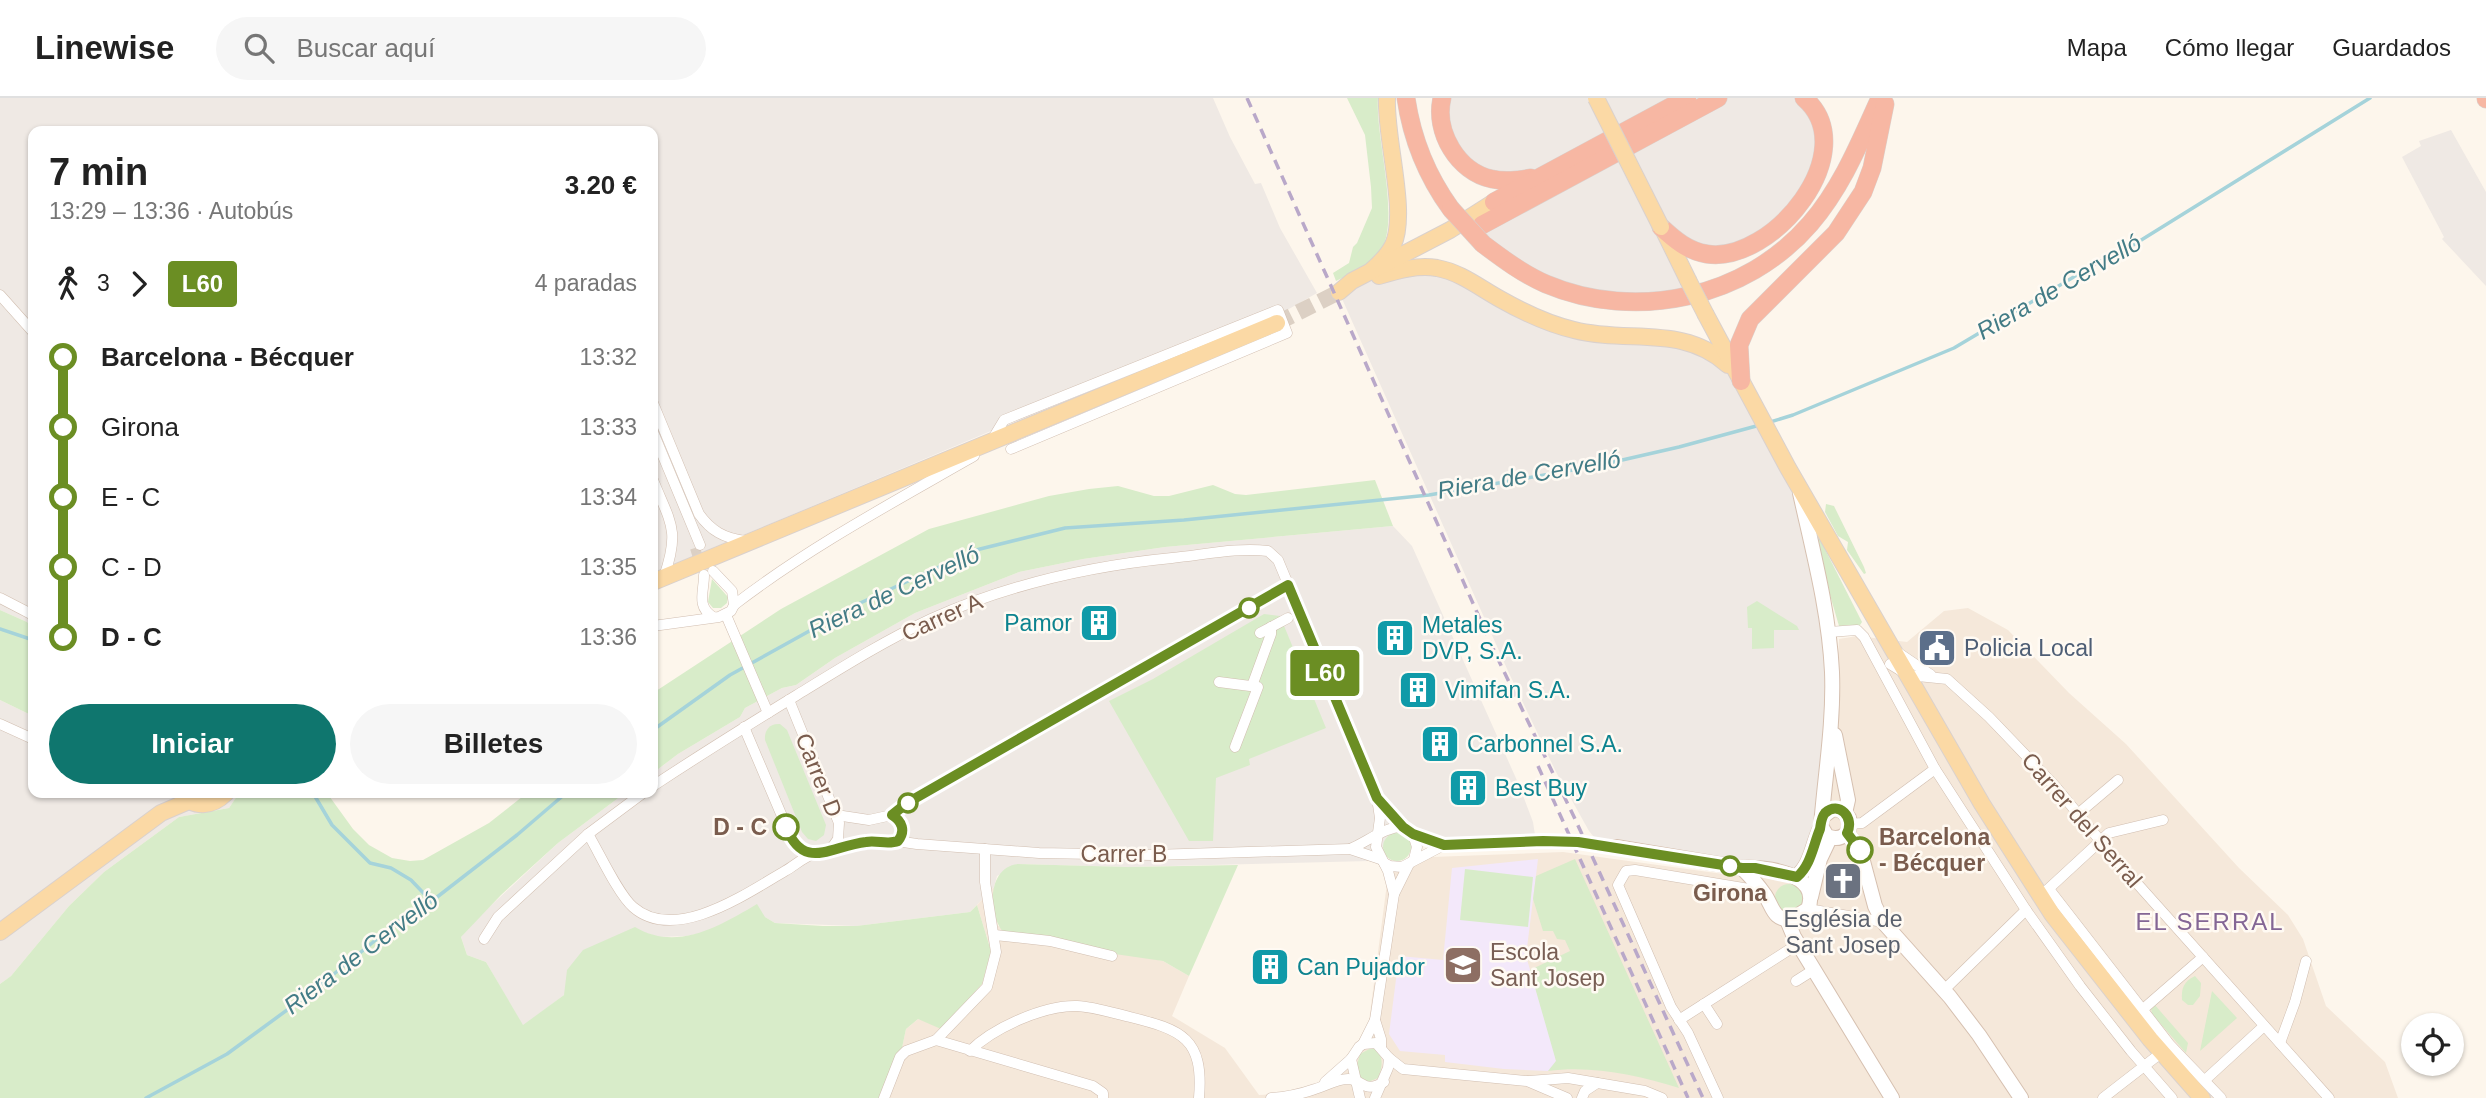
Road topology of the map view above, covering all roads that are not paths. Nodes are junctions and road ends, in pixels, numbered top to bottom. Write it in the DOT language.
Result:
graph roads {
  1 [pos="1387,98"];
  2 [pos="1406,98"];
  3 [pos="1442,98"];
  4 [pos="1596,98"];
  5 [pos="1718,98"];
  6 [pos="1804,98"];
  7 [pos="1880,98"];
  8 [pos="1886,98"];
  9 [pos="1683,99"];
  10 [pos="1545,175"];
  11 [pos="1494,202"];
  12 [pos="1482,225"];
  13 [pos="1661,227"];
  14 [pos="1375,273"];
  15 [pos="0,295"];
  16 [pos="1277,323"];
  17 [pos="28,326"];
  18 [pos="1741,382"];
  19 [pos="658,415"];
  20 [pos="1023,427"];
  21 [pos="992,440"];
  22 [pos="658,445"];
  23 [pos="1011,449"];
  24 [pos="658,459"];
  25 [pos="1798,485"];
  26 [pos="658,494"];
  27 [pos="749,542"];
  28 [pos="659,579"];
  29 [pos="1288,585"];
  30 [pos="0,597"];
  31 [pos="734,606"];
  32 [pos="28,612"];
  33 [pos="726,615"];
  34 [pos="713,617"];
  35 [pos="1288,618"];
  36 [pos="658,625"];
  37 [pos="1271,627"];
  38 [pos="1829,632"];
  39 [pos="1260,633"];
  40 [pos="1896,657"];
  41 [pos="1908,675"];
  42 [pos="1938,678"];
  43 [pos="1219,682"];
  44 [pos="1252,686"];
  45 [pos="1918,692"];
  46 [pos="789,700"];
  47 [pos="1832,705"];
  48 [pos="766,708"];
  49 [pos="0,724"];
  50 [pos="744,727"];
  51 [pos="28,737"];
  52 [pos="1235,747"];
  53 [pos="1936,769"];
  54 [pos="2118,780"];
  55 [pos="658,783"];
  56 [pos="169,798"];
  57 [pos="184,798"];
  58 [pos="187,798"];
  59 [pos="220,798"];
  60 [pos="636,798"];
  61 [pos="1377,798"];
  62 [pos="161,813"];
  63 [pos="2079,813"];
  64 [pos="836,815"];
  65 [pos="892,815"];
  66 [pos="877,820"];
  67 [pos="2163,820"];
  68 [pos="1848,823"];
  69 [pos="1824,827"];
  70 [pos="1408,830"];
  71 [pos="588,834"];
  72 [pos="1379,836"];
  73 [pos="2101,840"];
  74 [pos="881,841"];
  75 [pos="898,841"];
  76 [pos="1444,845"];
  77 [pos="1616,848"];
  78 [pos="831,849"];
  79 [pos="985,849"];
  80 [pos="1350,849"];
  81 [pos="813,854"];
  82 [pos="1382,861"];
  83 [pos="1411,862"];
  84 [pos="1742,868"];
  85 [pos="1791,876"];
  86 [pos="1394,894"];
  87 [pos="1765,895"];
  88 [pos="2038,899"];
  89 [pos="1810,903"];
  90 [pos="1787,920"];
  91 [pos="1883,922"];
  92 [pos="0,932"];
  93 [pos="995,935"];
  94 [pos="484,939"];
  95 [pos="1798,944"];
  96 [pos="1112,956"];
  97 [pos="2203,957"];
  98 [pos="2306,961"];
  99 [pos="1815,969"];
  100 [pos="1796,981"];
  101 [pos="1944,990"];
  102 [pos="1704,1004"];
  103 [pos="2142,1010"];
  104 [pos="1376,1020"];
  105 [pos="1679,1020"];
  106 [pos="1717,1024"];
  107 [pos="2264,1026"];
  108 [pos="936,1041"];
  109 [pos="2280,1043"];
  110 [pos="1363,1044"];
  111 [pos="1381,1047"];
  112 [pos="970,1051"];
  113 [pos="1389,1058"];
  114 [pos="1351,1059"];
  115 [pos="2153,1059"];
  116 [pos="1403,1069"];
  117 [pos="1384,1079"];
  118 [pos="1339,1080"];
  119 [pos="1355,1080"];
  120 [pos="2204,1080"];
  121 [pos="1527,1081"];
  122 [pos="1597,1083"];
  123 [pos="1317,1089"];
  124 [pos="2108,1096"];
  125 [pos="1359,1097"];
  126 [pos="884,1098"];
  127 [pos="1103,1098"];
  128 [pos="1199,1098"];
  129 [pos="1271,1098"];
  130 [pos="1288,1098"];
  131 [pos="1301,1098"];
  132 [pos="1310,1098"];
  133 [pos="1375,1098"];
  134 [pos="1567,1098"];
  135 [pos="1582,1098"];
  136 [pos="1662,1098"];
  137 [pos="1718,1098"];
  138 [pos="1892,1098"];
  139 [pos="2021,1098"];
  140 [pos="2172,1098"];
  141 [pos="2189,1098"];
  142 [pos="2202,1098"];
  143 [pos="2221,1098"];
  144 [pos="2329,1098"];
  1 -- 14 [label="main road"];
  2 -- 7 [label="highway, bridge"];
  3 -- 10 [label="highway"];
  4 -- 13 [label="main road, bridge"];
  5 -- 12 [label="highway"];
  6 -- 13 [label="highway"];
  8 -- 18 [label="highway"];
  9 -- 10 [label="highway"];
  10 -- 11 [label="highway"];
  11 -- 14 [label="main road"];
  12 -- 14 [label="main road"];
  13 -- 18 [label="main road, bridge"];
  14 -- 18 [label="main road"];
  15 -- 17 [label="street"];
  16 -- 20 [label="main road"];
  18 -- 25 [label="main road"];
  19 -- 27 [label="street"];
  20 -- 21 [label="main road"];
  20 -- 31 [label="street"];
  21 -- 23 [label="street"];
  21 -- 27 [label="main road"];
  22 -- 24 [label="street"];
  25 -- 38 [label="street"];
  25 -- 40 [label="main road"];
  26 -- 28 [label="street"];
  27 -- 28 [label="main road"];
  29 -- 46 [label="street, Carrer A"];
  29 -- 61 [label="street"];
  29 -- 65 [label="street"];
  30 -- 32 [label="street"];
  31 -- 33 [label="street"];
  31 -- 34 [label="street"];
  33 -- 34 [label="street"];
  33 -- 48 [label="street"];
  34 -- 36 [label="street"];
  35 -- 37 [label="street"];
  37 -- 39 [label="street"];
  37 -- 44 [label="street"];
  38 -- 47 [label="street"];
  38 -- 53 [label="street"];
  40 -- 41 [label="main road"];
  40 -- 42 [label="street, Carrer del Serral"];
  40 -- 88 [label="main road"];
  41 -- 42 [label="street, Carrer del Serral"];
  41 -- 45 [label="main road"];
  42 -- 45 [label="street"];
  42 -- 63 [label="street, Carrer del Serral"];
  43 -- 44 [label="street"];
  44 -- 52 [label="street"];
  45 -- 88 [label="main road"];
  46 -- 48 [label="street, Carrer A"];
  46 -- 64 [label="street, Carrer D"];
  47 -- 68 [label="street"];
  47 -- 69 [label="street"];
  48 -- 50 [label="street, Carrer A"];
  49 -- 51 [label="street"];
  50 -- 55 [label="street, Carrer A"];
  50 -- 81 [label="street"];
  53 -- 68 [label="street"];
  53 -- 88 [label="street"];
  54 -- 63 [label="street"];
  56 -- 62 [label="main road"];
  57 -- 62 [label="main road"];
  58 -- 59 [label="main road"];
  60 -- 71 [label="street"];
  61 -- 70 [label="street"];
  61 -- 72 [label="street"];
  62 -- 92 [label="main road"];
  63 -- 73 [label="street, Carrer del Serral"];
  64 -- 66 [label="street"];
  64 -- 78 [label="street, Carrer D"];
  65 -- 66 [label="street"];
  65 -- 75 [label="street"];
  66 -- 74 [label="street"];
  67 -- 73 [label="street"];
  68 -- 69 [label="street"];
  68 -- 69 [label="street"];
  68 -- 91 [label="street"];
  69 -- 85 [label="street"];
  69 -- 89 [label="street"];
  70 -- 72 [label="street"];
  70 -- 76 [label="street"];
  70 -- 83 [label="street"];
  71 -- 81 [label="street, Carrer B"];
  71 -- 94 [label="street"];
  72 -- 80 [label="street, Carrer B"];
  72 -- 82 [label="street"];
  73 -- 88 [label="street"];
  73 -- 97 [label="street, Carrer del Serral"];
  74 -- 75 [label="street, Carrer B"];
  74 -- 78 [label="street, Carrer B"];
  75 -- 79 [label="street, Carrer B"];
  76 -- 77 [label="street"];
  76 -- 83 [label="street"];
  77 -- 84 [label="street"];
  78 -- 81 [label="street, Carrer B"];
  79 -- 80 [label="street, Carrer B"];
  79 -- 93 [label="street"];
  80 -- 82 [label="street, Carrer B"];
  82 -- 83 [label="street"];
  82 -- 86 [label="street"];
  83 -- 86 [label="street"];
  84 -- 85 [label="street"];
  84 -- 87 [label="street"];
  85 -- 87 [label="street"];
  85 -- 89 [label="street"];
  86 -- 104 [label="street"];
  87 -- 90 [label="street"];
  87 -- 105 [label="street"];
  88 -- 101 [label="street"];
  88 -- 103 [label="street"];
  88 -- 115 [label="main road"];
  89 -- 90 [label="street"];
  89 -- 91 [label="street"];
  90 -- 95 [label="street"];
  91 -- 101 [label="street"];
  93 -- 96 [label="street"];
  93 -- 108 [label="street"];
  95 -- 99 [label="street"];
  95 -- 102 [label="street"];
  97 -- 103 [label="street"];
  97 -- 107 [label="street, Carrer del Serral"];
  98 -- 109 [label="street"];
  99 -- 100 [label="street"];
  99 -- 138 [label="street"];
  101 -- 139 [label="street"];
  102 -- 105 [label="street"];
  102 -- 106 [label="street"];
  103 -- 120 [label="street"];
  104 -- 110 [label="street"];
  104 -- 111 [label="street"];
  105 -- 137 [label="street"];
  107 -- 109 [label="street, Carrer del Serral"];
  107 -- 120 [label="street"];
  108 -- 112 [label="street"];
  108 -- 126 [label="street"];
  109 -- 144 [label="street, Carrer del Serral"];
  110 -- 111 [label="street"];
  110 -- 114 [label="street"];
  111 -- 113 [label="street"];
  112 -- 127 [label="street"];
  112 -- 128 [label="street"];
  113 -- 116 [label="street"];
  113 -- 117 [label="street"];
  114 -- 119 [label="street"];
  114 -- 123 [label="street"];
  115 -- 124 [label="street"];
  115 -- 140 [label="street"];
  115 -- 141 [label="main road"];
  115 -- 142 [label="main road"];
  116 -- 117 [label="street"];
  116 -- 121 [label="street"];
  117 -- 119 [label="street"];
  117 -- 133 [label="street"];
  118 -- 119 [label="street"];
  118 -- 123 [label="street"];
  118 -- 125 [label="street"];
  119 -- 125 [label="street"];
  120 -- 143 [label="street"];
  121 -- 122 [label="street"];
  121 -- 134 [label="street"];
  122 -- 135 [label="street"];
  122 -- 136 [label="street"];
  123 -- 130 [label="street"];
  123 -- 131 [label="street"];
  123 -- 132 [label="street"];
  129 -- 130 [label="street"];
}
